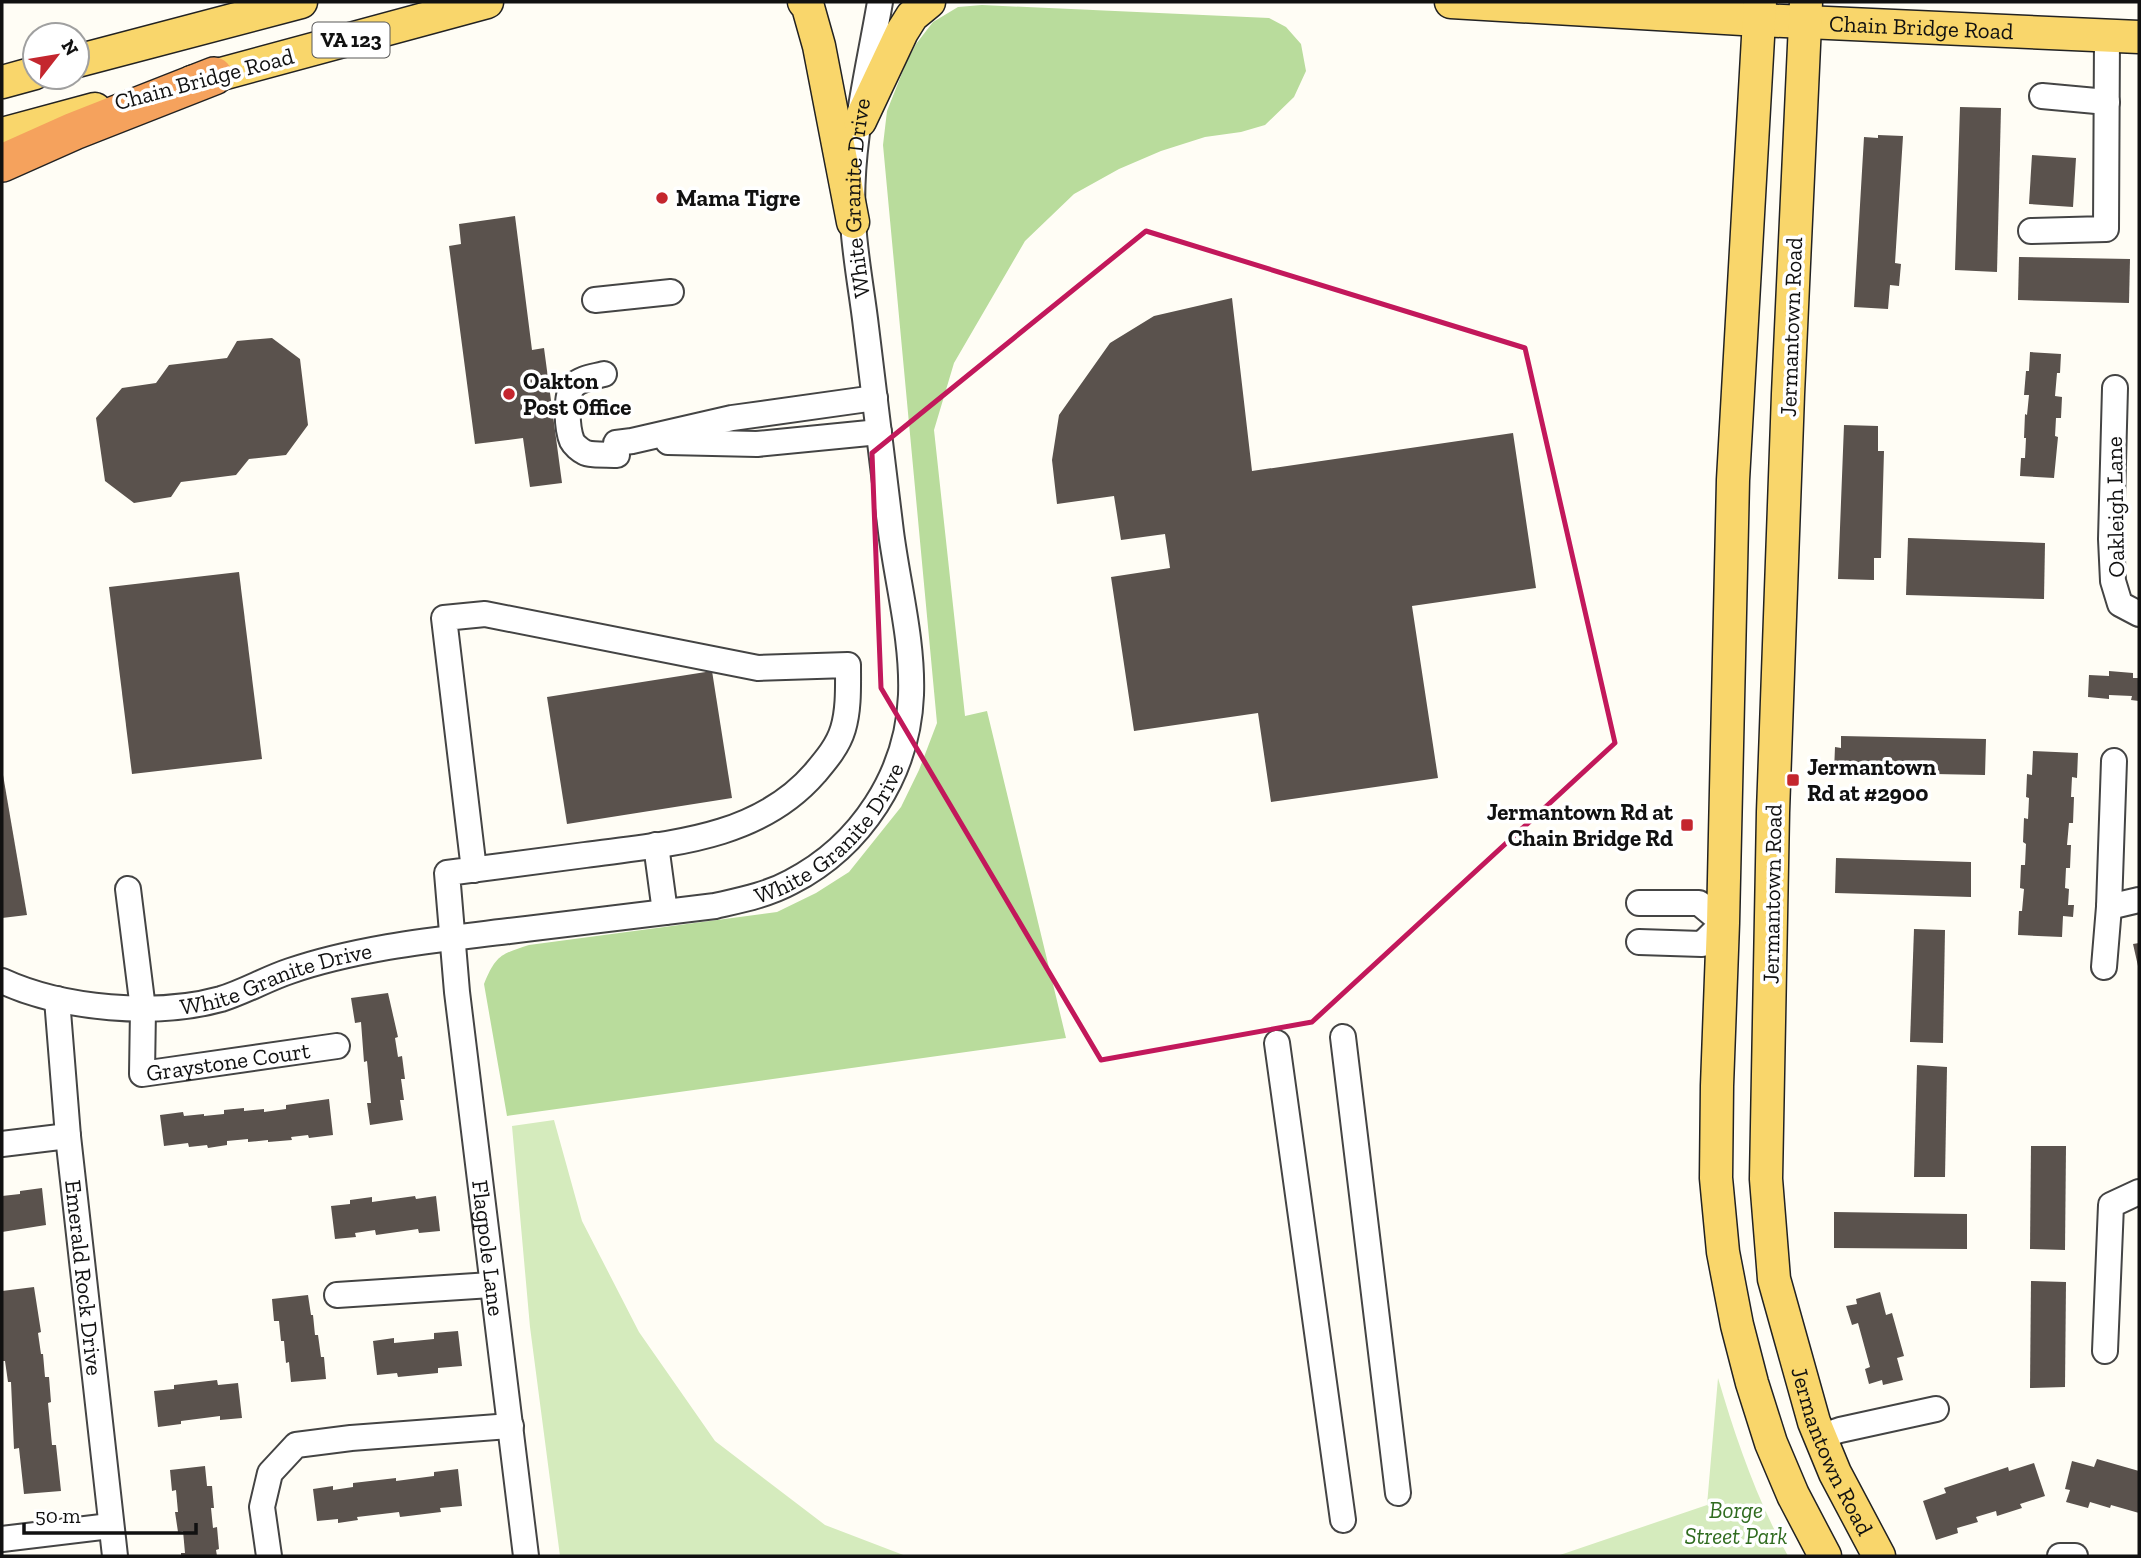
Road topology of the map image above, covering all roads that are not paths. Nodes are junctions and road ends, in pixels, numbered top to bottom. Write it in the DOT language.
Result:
graph roads {
  1 [pos="301,2"];
  2 [pos="487,2"];
  3 [pos="804,2"];
  4 [pos="880,2"];
  5 [pos="929,2"];
  6 [pos="1451,2"];
  7 [pos="1759,11"];
  8 [pos="1805,11"];
  9 [pos="2107,36"];
  10 [pos="2139,37"];
  11 [pos="91,57"];
  12 [pos="214,76"];
  13 [pos="21,77"];
  14 [pos="2,82"];
  15 [pos="2042,96"];
  16 [pos="2107,102"];
  17 [pos="860,121"];
  18 [pos="2,134"];
  19 [pos="2,163"];
  20 [pos="853,222"];
  21 [pos="2031,231"];
  22 [pos="671,292"];
  23 [pos="595,300"];
  24 [pos="604,374"];
  25 [pos="2115,388"];
  26 [pos="875,398"];
  27 [pos="879,432"];
  28 [pos="622,446"];
  29 [pos="2139,614"];
  30 [pos="2114,761"];
  31 [pos="656,845"];
  32 [pos="474,870"];
  33 [pos="128,889"];
  34 [pos="2139,900"];
  35 [pos="1639,903"];
  36 [pos="2109,907"];
  37 [pos="665,912"];
  38 [pos="1723,923"];
  39 [pos="454,938"];
  40 [pos="1639,942"];
  41 [pos="2104,967"];
  42 [pos="2,981"];
  43 [pos="57,999"];
  44 [pos="143,1009"];
  45 [pos="1343,1037"];
  46 [pos="1277,1043"];
  47 [pos="337,1046"];
  48 [pos="68,1136"];
  49 [pos="2,1144"];
  50 [pos="2139,1192"];
  51 [pos="491,1285"];
  52 [pos="337,1295"];
  53 [pos="2105,1351"];
  54 [pos="1936,1409"];
  55 [pos="511,1426"];
  56 [pos="1821,1437"];
  57 [pos="1398,1493"];
  58 [pos="1343,1520"];
  59 [pos="110,1526"];
  60 [pos="2,1539"];
  61 [pos="115,1556"];
  62 [pos="269,1556"];
  63 [pos="526,1556"];
  64 [pos="1825,1556"];
  65 [pos="1879,1556"];
  66 [pos="2060,1556"];
  67 [pos="2075,1556"];
  1 -- 11 [label="main road, VA 123"];
  2 -- 12 [label="main road, Chain Bridge Road / VA 123"];
  3 -- 20 [label="main road"];
  4 -- 17 [label="street, White Granite Drive"];
  5 -- 17 [label="main road"];
  6 -- 7 [label="main road, Chain Bridge Road"];
  7 -- 8 [label="main road, Chain Bridge Road"];
  7 -- 38 [label="main road, Jermantown Road"];
  8 -- 9 [label="main road, Chain Bridge Road"];
  8 -- 56 [label="main road, Jermantown Road"];
  9 -- 10 [label="main road, Chain Bridge Road"];
  9 -- 16 [label="street"];
  12 -- 18 [label="main road, Chain Bridge Road / VA 123"];
  12 -- 19 [label="highway"];
  13 -- 14 [label="main road"];
  15 -- 16 [label="street"];
  16 -- 21 [label="street"];
  17 -- 20 [label="street, White Granite Drive"];
  20 -- 26 [label="street, White Granite Drive"];
  22 -- 23 [label="street"];
  24 -- 28 [label="street"];
  25 -- 29 [label="street, Oakleigh Lane"];
  26 -- 27 [label="street, White Granite Drive"];
  26 -- 28 [label="street"];
  27 -- 28 [label="street"];
  27 -- 37 [label="street, White Granite Drive"];
  30 -- 36 [label="street"];
  31 -- 32 [label="street"];
  31 -- 32 [label="street"];
  31 -- 37 [label="street"];
  32 -- 39 [label="street, Flagpole Lane"];
  33 -- 44 [label="street"];
  34 -- 36 [label="street"];
  35 -- 38 [label="street"];
  36 -- 41 [label="street"];
  37 -- 39 [label="street, White Granite Drive"];
  38 -- 40 [label="street"];
  38 -- 64 [label="main road, Jermantown Road"];
  39 -- 44 [label="street, White Granite Drive"];
  39 -- 51 [label="street, Flagpole Lane"];
  42 -- 43 [label="street, White Granite Drive"];
  43 -- 44 [label="street, White Granite Drive"];
  43 -- 48 [label="street, Emerald Rock Drive"];
  44 -- 47 [label="street, Graystone Court"];
  45 -- 57 [label="street"];
  46 -- 58 [label="street"];
  48 -- 49 [label="street"];
  48 -- 59 [label="street, Emerald Rock Drive"];
  50 -- 53 [label="street"];
  51 -- 52 [label="street"];
  51 -- 55 [label="street, Flagpole Lane"];
  54 -- 56 [label="street"];
  55 -- 62 [label="street"];
  55 -- 63 [label="street, Flagpole Lane"];
  56 -- 65 [label="main road, Jermantown Road"];
  59 -- 60 [label="street"];
  59 -- 61 [label="street, Emerald Rock Drive"];
  66 -- 67 [label="street"];
}
